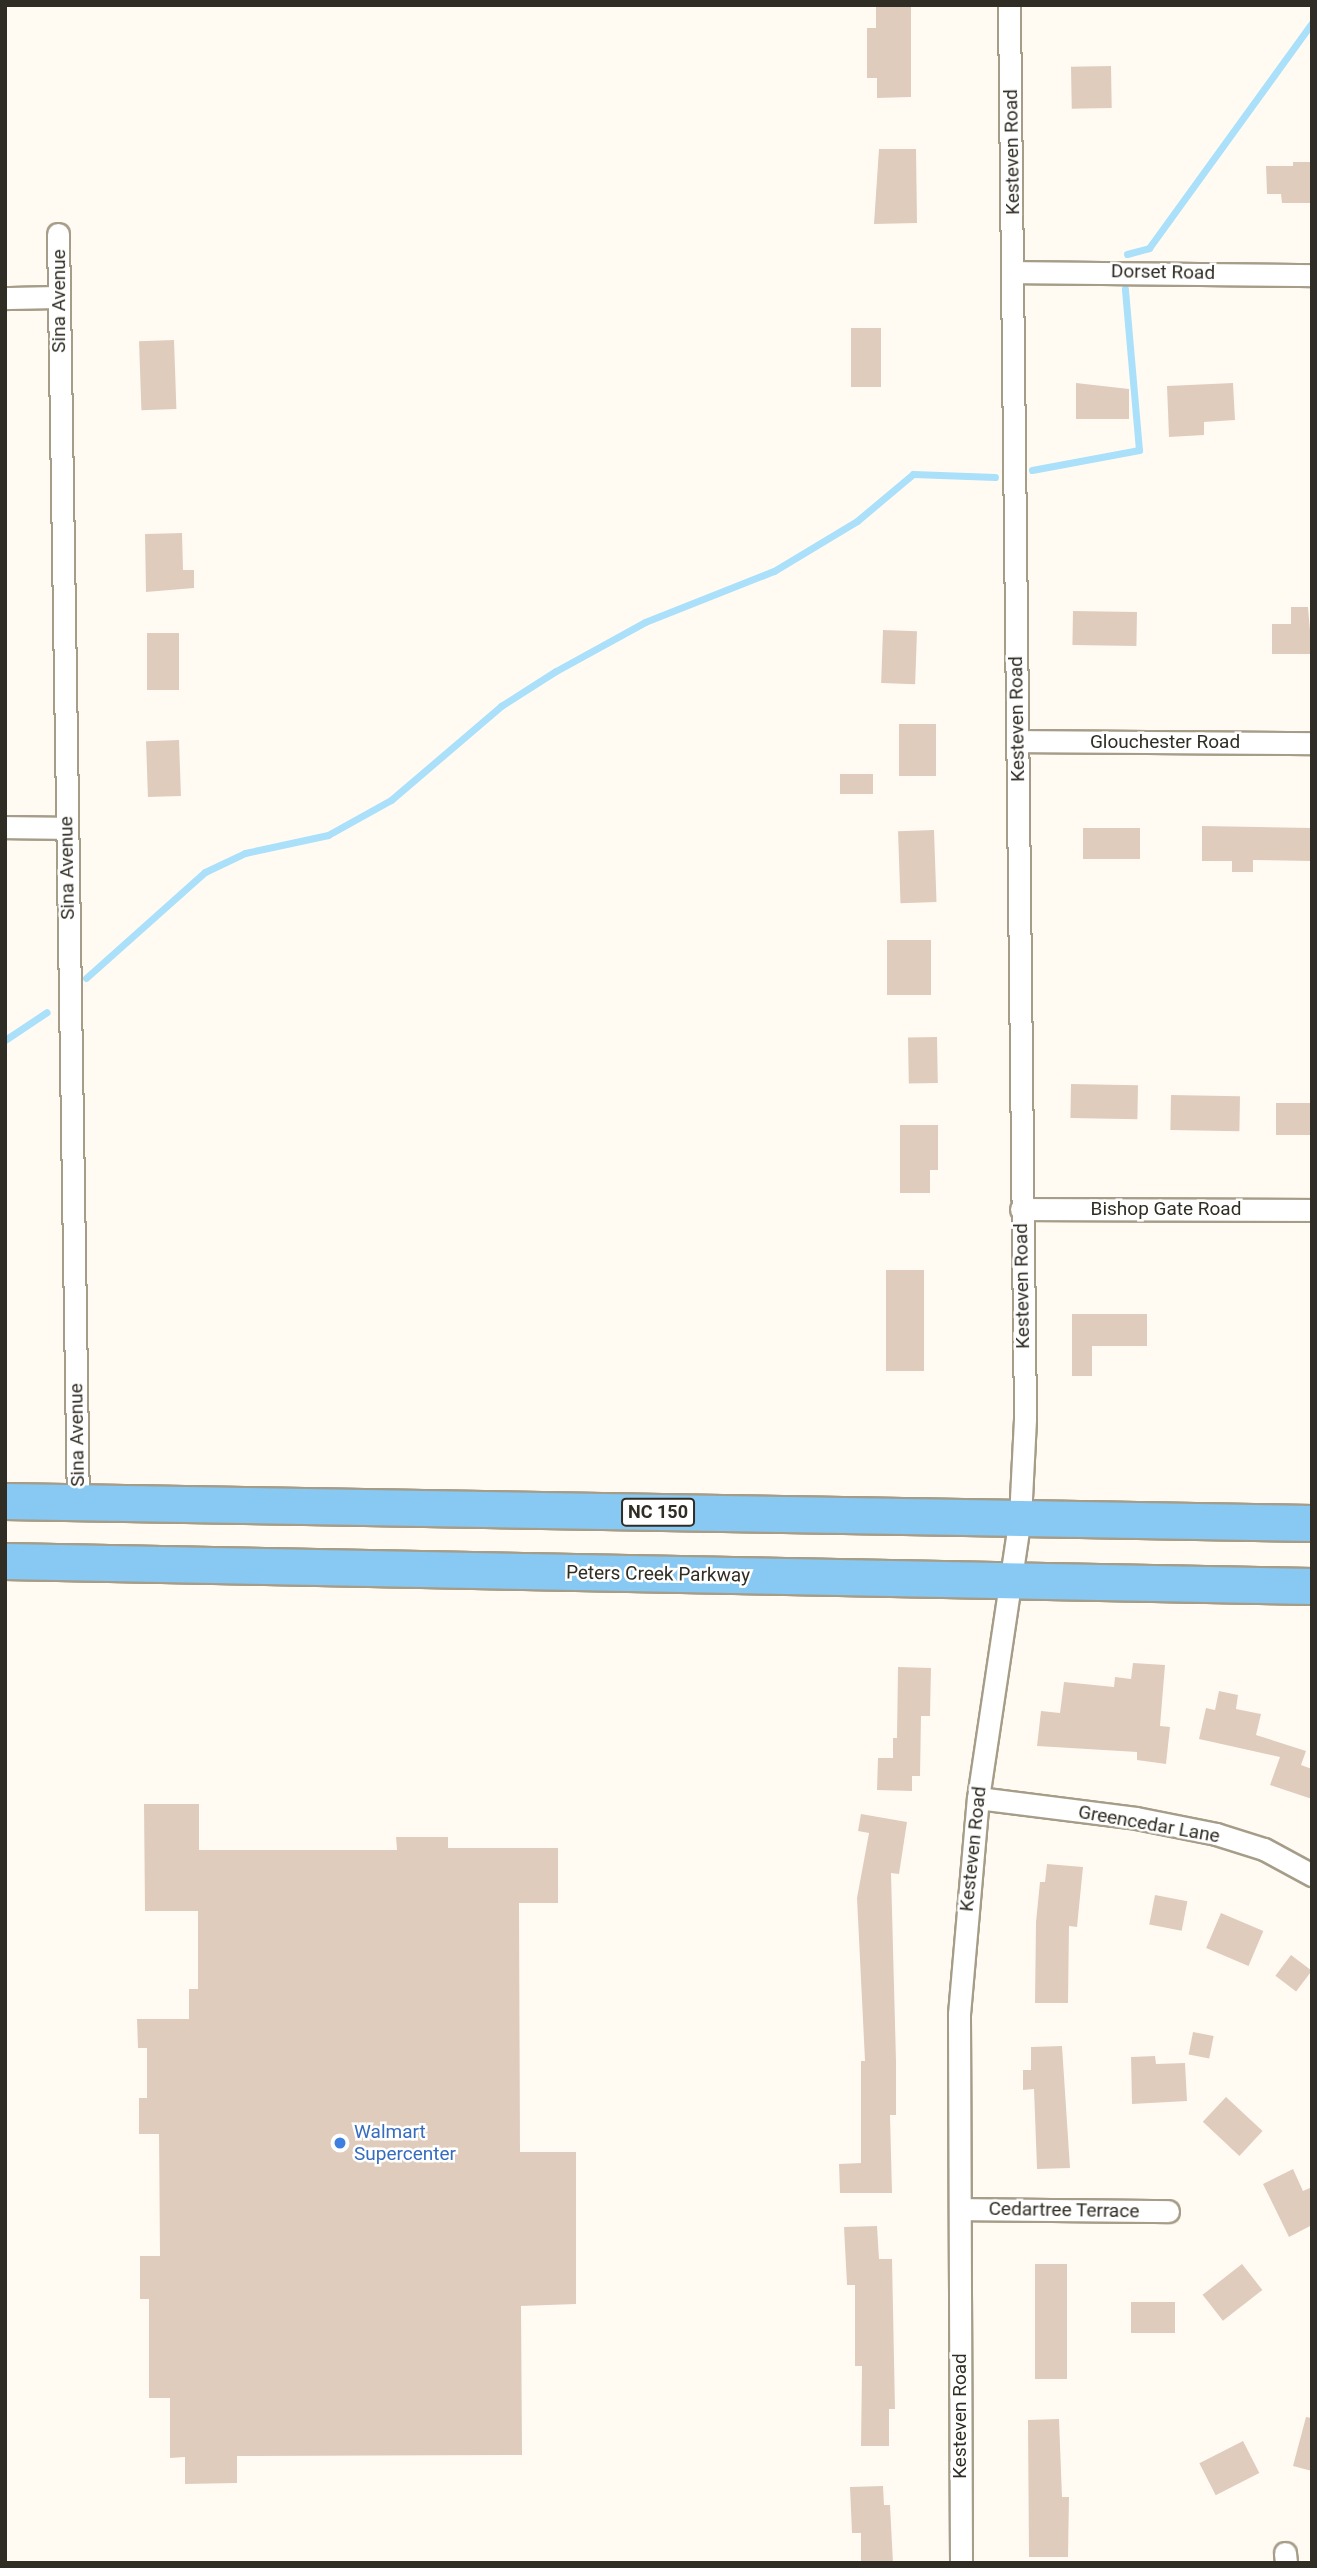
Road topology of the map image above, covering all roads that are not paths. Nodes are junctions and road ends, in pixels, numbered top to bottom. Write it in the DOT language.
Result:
graph roads {
  1 [pos="1009,5"];
  2 [pos="58,234"];
  3 [pos="1014,272"];
  4 [pos="1312,275"];
  5 [pos="58,297"];
  6 [pos="5,298"];
  7 [pos="1017,741"];
  8 [pos="1312,743"];
  9 [pos="5,827"];
  10 [pos="66,828"];
  11 [pos="1021,1209"];
  12 [pos="1312,1210"];
  13 [pos="5,1501"];
  14 [pos="78,1502"];
  15 [pos="1020,1518"];
  16 [pos="1312,1523"];
  17 [pos="5,1561"];
  18 [pos="1013,1581"];
  19 [pos="1312,1586"];
  20 [pos="978,1798"];
  21 [pos="1312,1875"];
  22 [pos="960,2209"];
  23 [pos="1168,2211"];
  24 [pos="961,2563"];
  1 -- 3 [label="street, Kesteven Road"];
  2 -- 5 [label="street, Sina Avenue"];
  3 -- 4 [label="street, Dorset Road"];
  3 -- 7 [label="street, Kesteven Road"];
  5 -- 6 [label="street"];
  5 -- 10 [label="street, Sina Avenue"];
  7 -- 8 [label="street, Glouchester Road"];
  7 -- 11 [label="street, Kesteven Road"];
  9 -- 10 [label="street"];
  10 -- 14 [label="street, Sina Avenue"];
  11 -- 12 [label="street, Bishop Gate Road"];
  11 -- 15 [label="street, Kesteven Road"];
  13 -- 14 [label="main road, NC 150"];
  14 -- 15 [label="main road, NC 150"];
  15 -- 16 [label="main road, NC 150"];
  15 -- 18 [label="street, Kesteven Road"];
  17 -- 18 [label="main road, Peters Creek Parkway"];
  18 -- 19 [label="main road, Peters Creek Parkway"];
  18 -- 20 [label="street, Kesteven Road"];
  20 -- 21 [label="street, Greencedar Lane"];
  20 -- 22 [label="street, Kesteven Road"];
  22 -- 23 [label="street, Cedartree Terrace"];
  22 -- 24 [label="street, Kesteven Road"];
}
